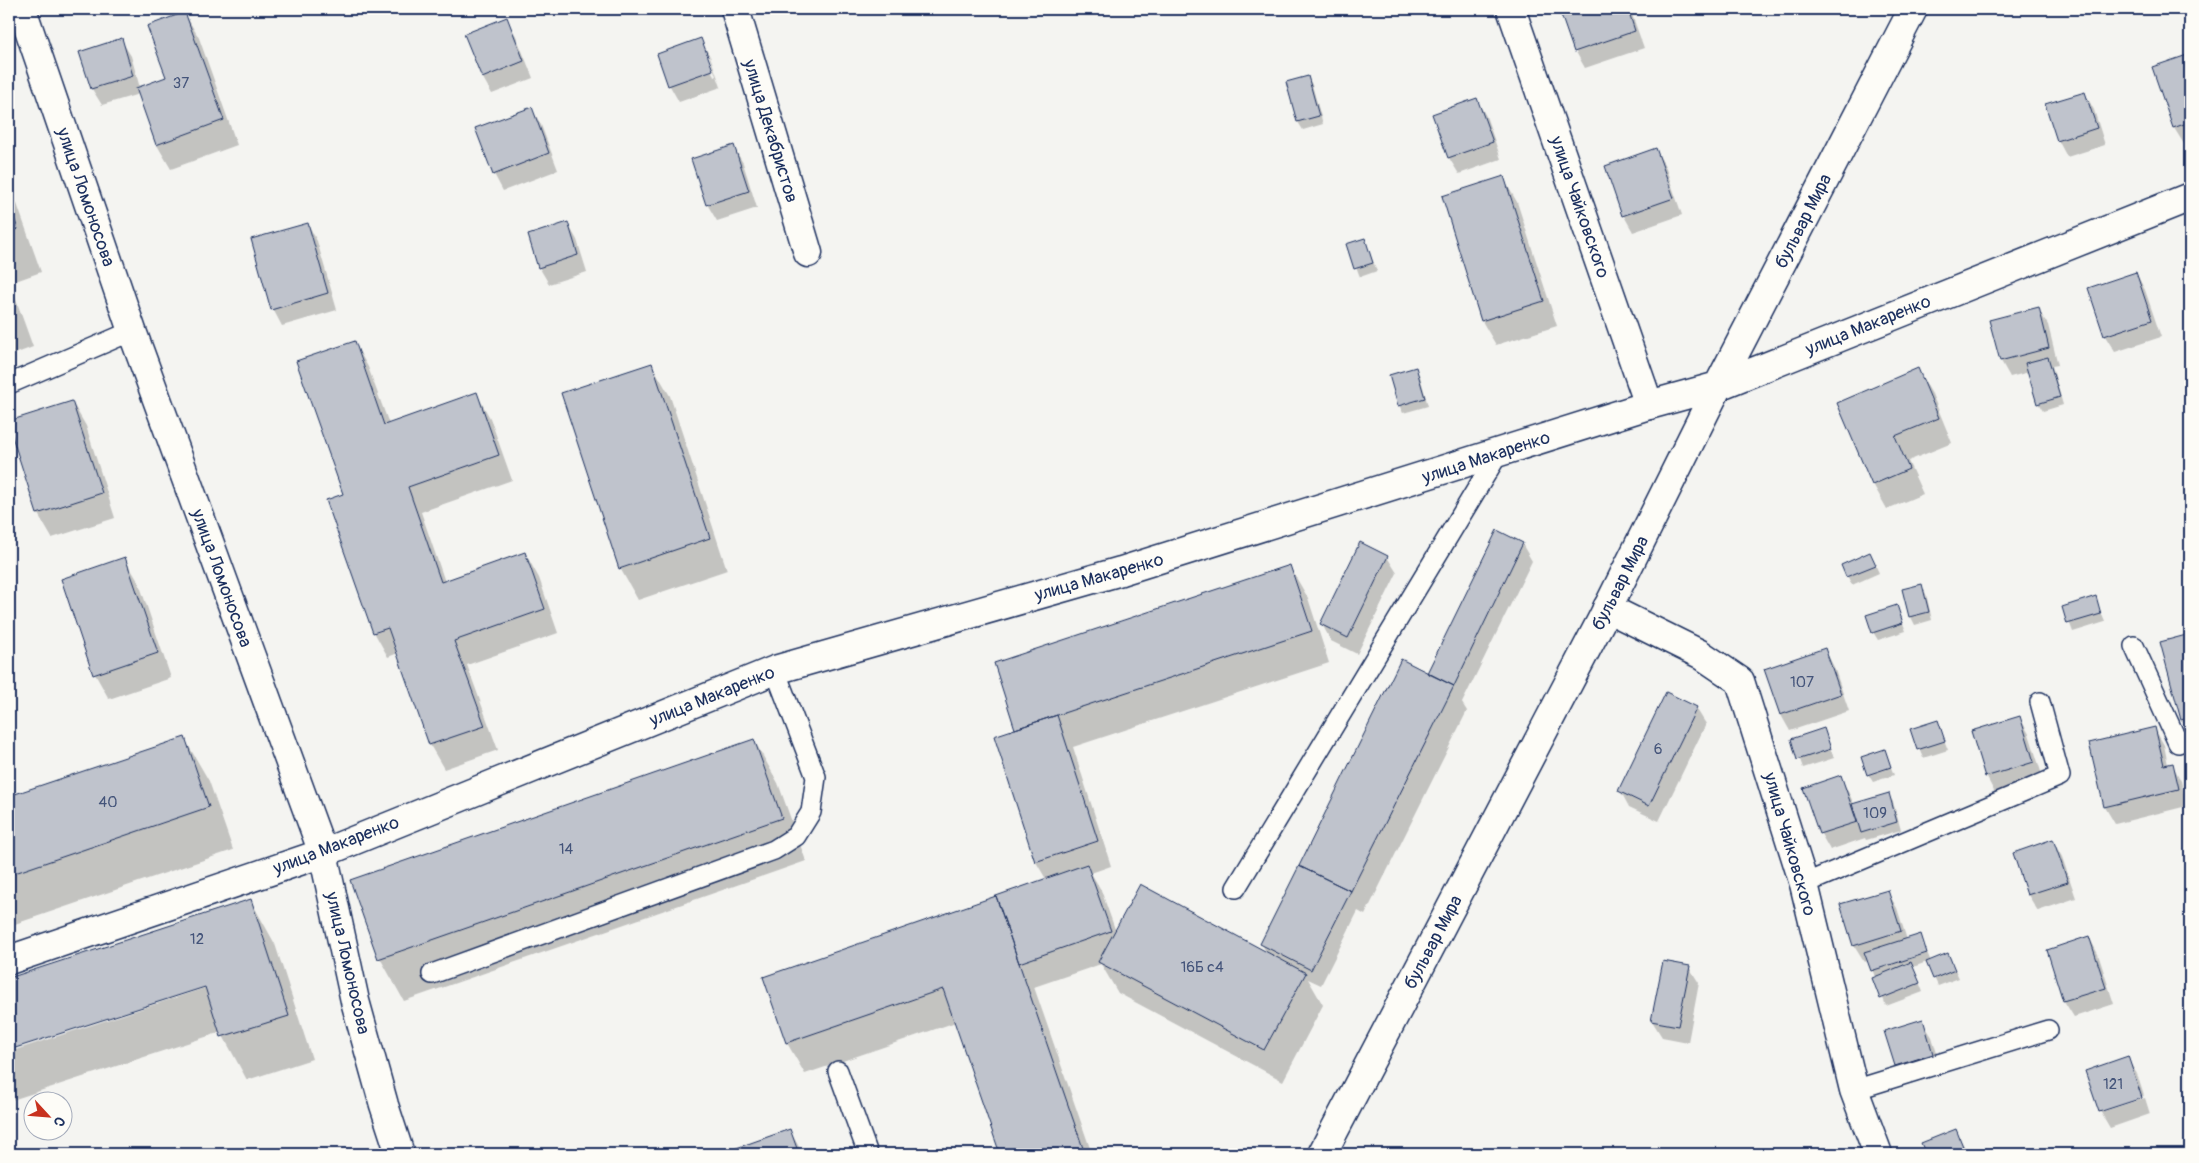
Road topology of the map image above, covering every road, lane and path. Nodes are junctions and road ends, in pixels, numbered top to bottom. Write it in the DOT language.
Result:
graph roads {
  1 [pos="22,9"];
  2 [pos="735,9"];
  3 [pos="1511,9"];
  4 [pos="1913,9"];
  5 [pos="2190,197"];
  6 [pos="808,253"];
  7 [pos="132,331"];
  8 [pos="9,384"];
  9 [pos="1718,386"];
  10 [pos="1649,405"];
  11 [pos="1498,454"];
  12 [pos="1607,608"];
  13 [pos="2134,646"];
  14 [pos="776,670"];
  15 [pos="2040,702"];
  16 [pos="2190,739"];
  17 [pos="323,852"];
  18 [pos="1804,884"];
  19 [pos="1236,888"];
  20 [pos="9,960"];
  21 [pos="432,974"];
  22 [pos="2048,1030"];
  23 [pos="838,1071"];
  24 [pos="1854,1090"];
  25 [pos="400,1154"];
  26 [pos="868,1154"];
  27 [pos="1322,1154"];
  28 [pos="1878,1154"];
  1 -- 7 [label="street, улица Ломоносова"];
  2 -- 6 [label="street, улица Декабристов"];
  3 -- 10 [label="street, улица Чайковского"];
  4 -- 9 [label="street, бульвар Мира"];
  5 -- 9 [label="street, улица Макаренко"];
  7 -- 8 [label="lane"];
  7 -- 17 [label="street, улица Ломоносова"];
  9 -- 10 [label="street, улица Макаренко"];
  9 -- 12 [label="street, бульвар Мира"];
  10 -- 11 [label="street, улица Макаренко"];
  11 -- 14 [label="street, улица Макаренко"];
  11 -- 19 [label="lane"];
  12 -- 18 [label="street, улица Чайковского"];
  12 -- 27 [label="street, бульвар Мира"];
  13 -- 16 [label="lane"];
  14 -- 17 [label="street, улица Макаренко"];
  14 -- 21 [label="lane"];
  15 -- 18 [label="lane"];
  17 -- 20 [label="street, улица Макаренко"];
  17 -- 25 [label="street, улица Ломоносова"];
  18 -- 24 [label="street, улица Чайковского"];
  22 -- 24 [label="lane"];
  23 -- 26 [label="lane"];
  24 -- 28 [label="street, улица Чайковского"];
}
